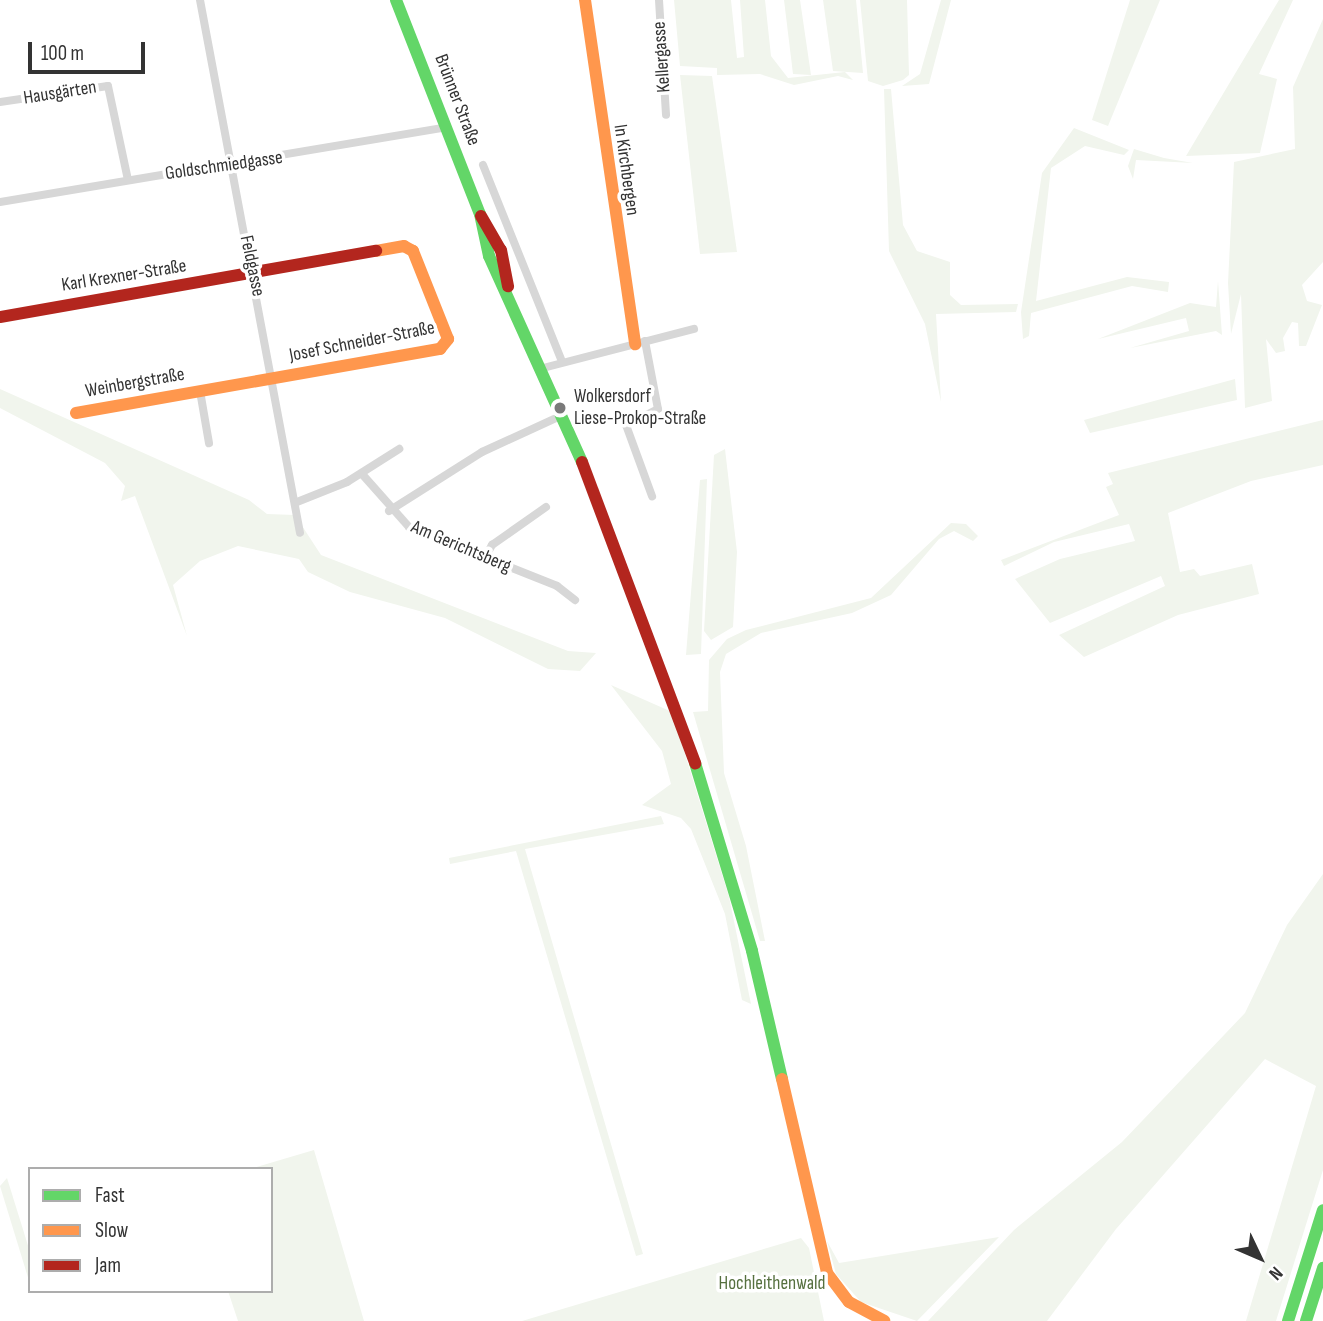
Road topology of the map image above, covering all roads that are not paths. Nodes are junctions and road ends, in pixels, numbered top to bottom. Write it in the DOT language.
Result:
graph roads {
  1 [pos="200,0"];
  2 [pos="396,0"];
  3 [pos="585,0"];
  4 [pos="659,0"];
  5 [pos="0,102"];
  6 [pos="666,115"];
  7 [pos="446,127"];
  8 [pos="232,165"];
  9 [pos="483,165"];
  10 [pos="128,180"];
  11 [pos="0,202"];
  12 [pos="255,274"];
  13 [pos="0,317"];
  14 [pos="694,329"];
  15 [pos="640,343"];
  16 [pos="562,362"];
  17 [pos="543,368"];
  18 [pos="274,379"];
  19 [pos="200,391"];
  20 [pos="76,413"];
  21 [pos="563,415"];
  22 [pos="209,443"];
  23 [pos="399,449"];
  24 [pos="362,474"];
  25 [pos="652,496"];
  26 [pos="297,502"];
  27 [pos="546,507"];
  28 [pos="389,511"];
  29 [pos="300,533"];
  30 [pos="485,558"];
  31 [pos="575,600"];
  32 [pos="1323,1210"];
  33 [pos="1323,1268"];
  34 [pos="884,1321"];
  35 [pos="1288,1321"];
  36 [pos="1307,1321"];
  1 -- 8 [label="street, Feldgasse"];
  2 -- 7 [label="main road, Brünner Straße"];
  3 -- 15 [label="main road, In Kirchbergen"];
  4 -- 6 [label="street, Kellergasse"];
  5 -- 10 [label="street, Hausgärten"];
  7 -- 8 [label="street, Goldschmiedgasse"];
  7 -- 17 [label="main road, Brünner Straße"];
  8 -- 10 [label="street, Goldschmiedgasse"];
  8 -- 12 [label="street, Feldgasse"];
  9 -- 16 [label="street, Brünner Straße"];
  10 -- 11 [label="street, Goldschmiedgasse"];
  12 -- 13 [label="main road, Karl Krexner-Straße"];
  12 -- 18 [label="street, Feldgasse"];
  12 -- 18 [label="main road, Josef Schneider-Straße"];
  14 -- 15 [label="street"];
  15 -- 16 [label="street"];
  15 -- 25 [label="street"];
  16 -- 17 [label="street"];
  17 -- 21 [label="main road, Brünner Straße"];
  18 -- 19 [label="main road, Weinbergstraße"];
  18 -- 26 [label="street, Feldgasse"];
  19 -- 20 [label="main road, Weinbergstraße"];
  19 -- 22 [label="street, Weinbergstraße"];
  21 -- 28 [label="street"];
  21 -- 34 [label="main road, Brünner Straße"];
  23 -- 24 [label="street"];
  24 -- 26 [label="street"];
  24 -- 28 [label="street, Am Gerichtsberg"];
  26 -- 29 [label="street, Feldgasse"];
  27 -- 30 [label="street"];
  28 -- 30 [label="street, Am Gerichtsberg"];
  30 -- 31 [label="street, Am Gerichtsberg"];
  32 -- 35 [label="main road"];
  33 -- 36 [label="main road"];
}
